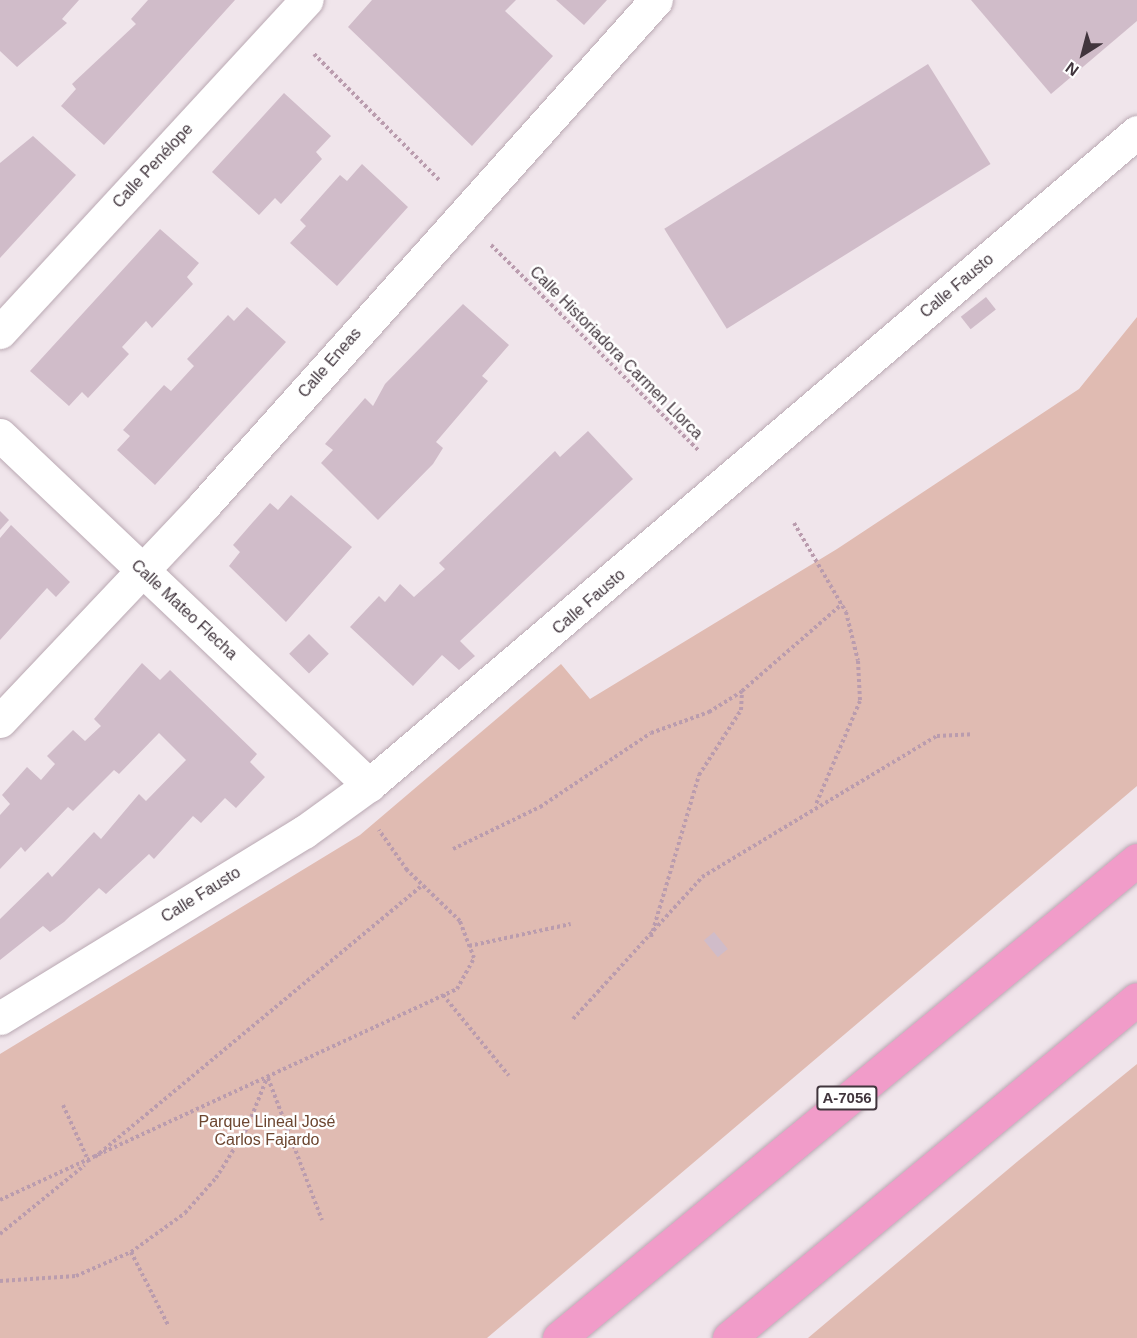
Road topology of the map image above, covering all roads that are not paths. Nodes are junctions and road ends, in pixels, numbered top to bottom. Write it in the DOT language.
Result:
graph roads {
  1 [pos="306,0"];
  2 [pos="656,0"];
  3 [pos="1137,132"];
  4 [pos="0,332"];
  5 [pos="0,435"];
  6 [pos="143,571"];
  7 [pos="0,721"];
  8 [pos="361,790"];
  9 [pos="1137,861"];
  10 [pos="1137,999"];
  11 [pos="0,1018"];
  12 [pos="559,1338"];
  13 [pos="729,1338"];
  1 -- 4 [label="street, Calle Penélope"];
  2 -- 6 [label="street, Calle Eneas"];
  3 -- 8 [label="street, Calle Fausto"];
  5 -- 6 [label="street, Calle Mateo Flecha"];
  6 -- 7 [label="street, Calle Eneas"];
  6 -- 8 [label="street, Calle Mateo Flecha"];
  8 -- 11 [label="street, Calle Fausto"];
  9 -- 12 [label="main road, A-7056"];
  10 -- 13 [label="main road"];
}
